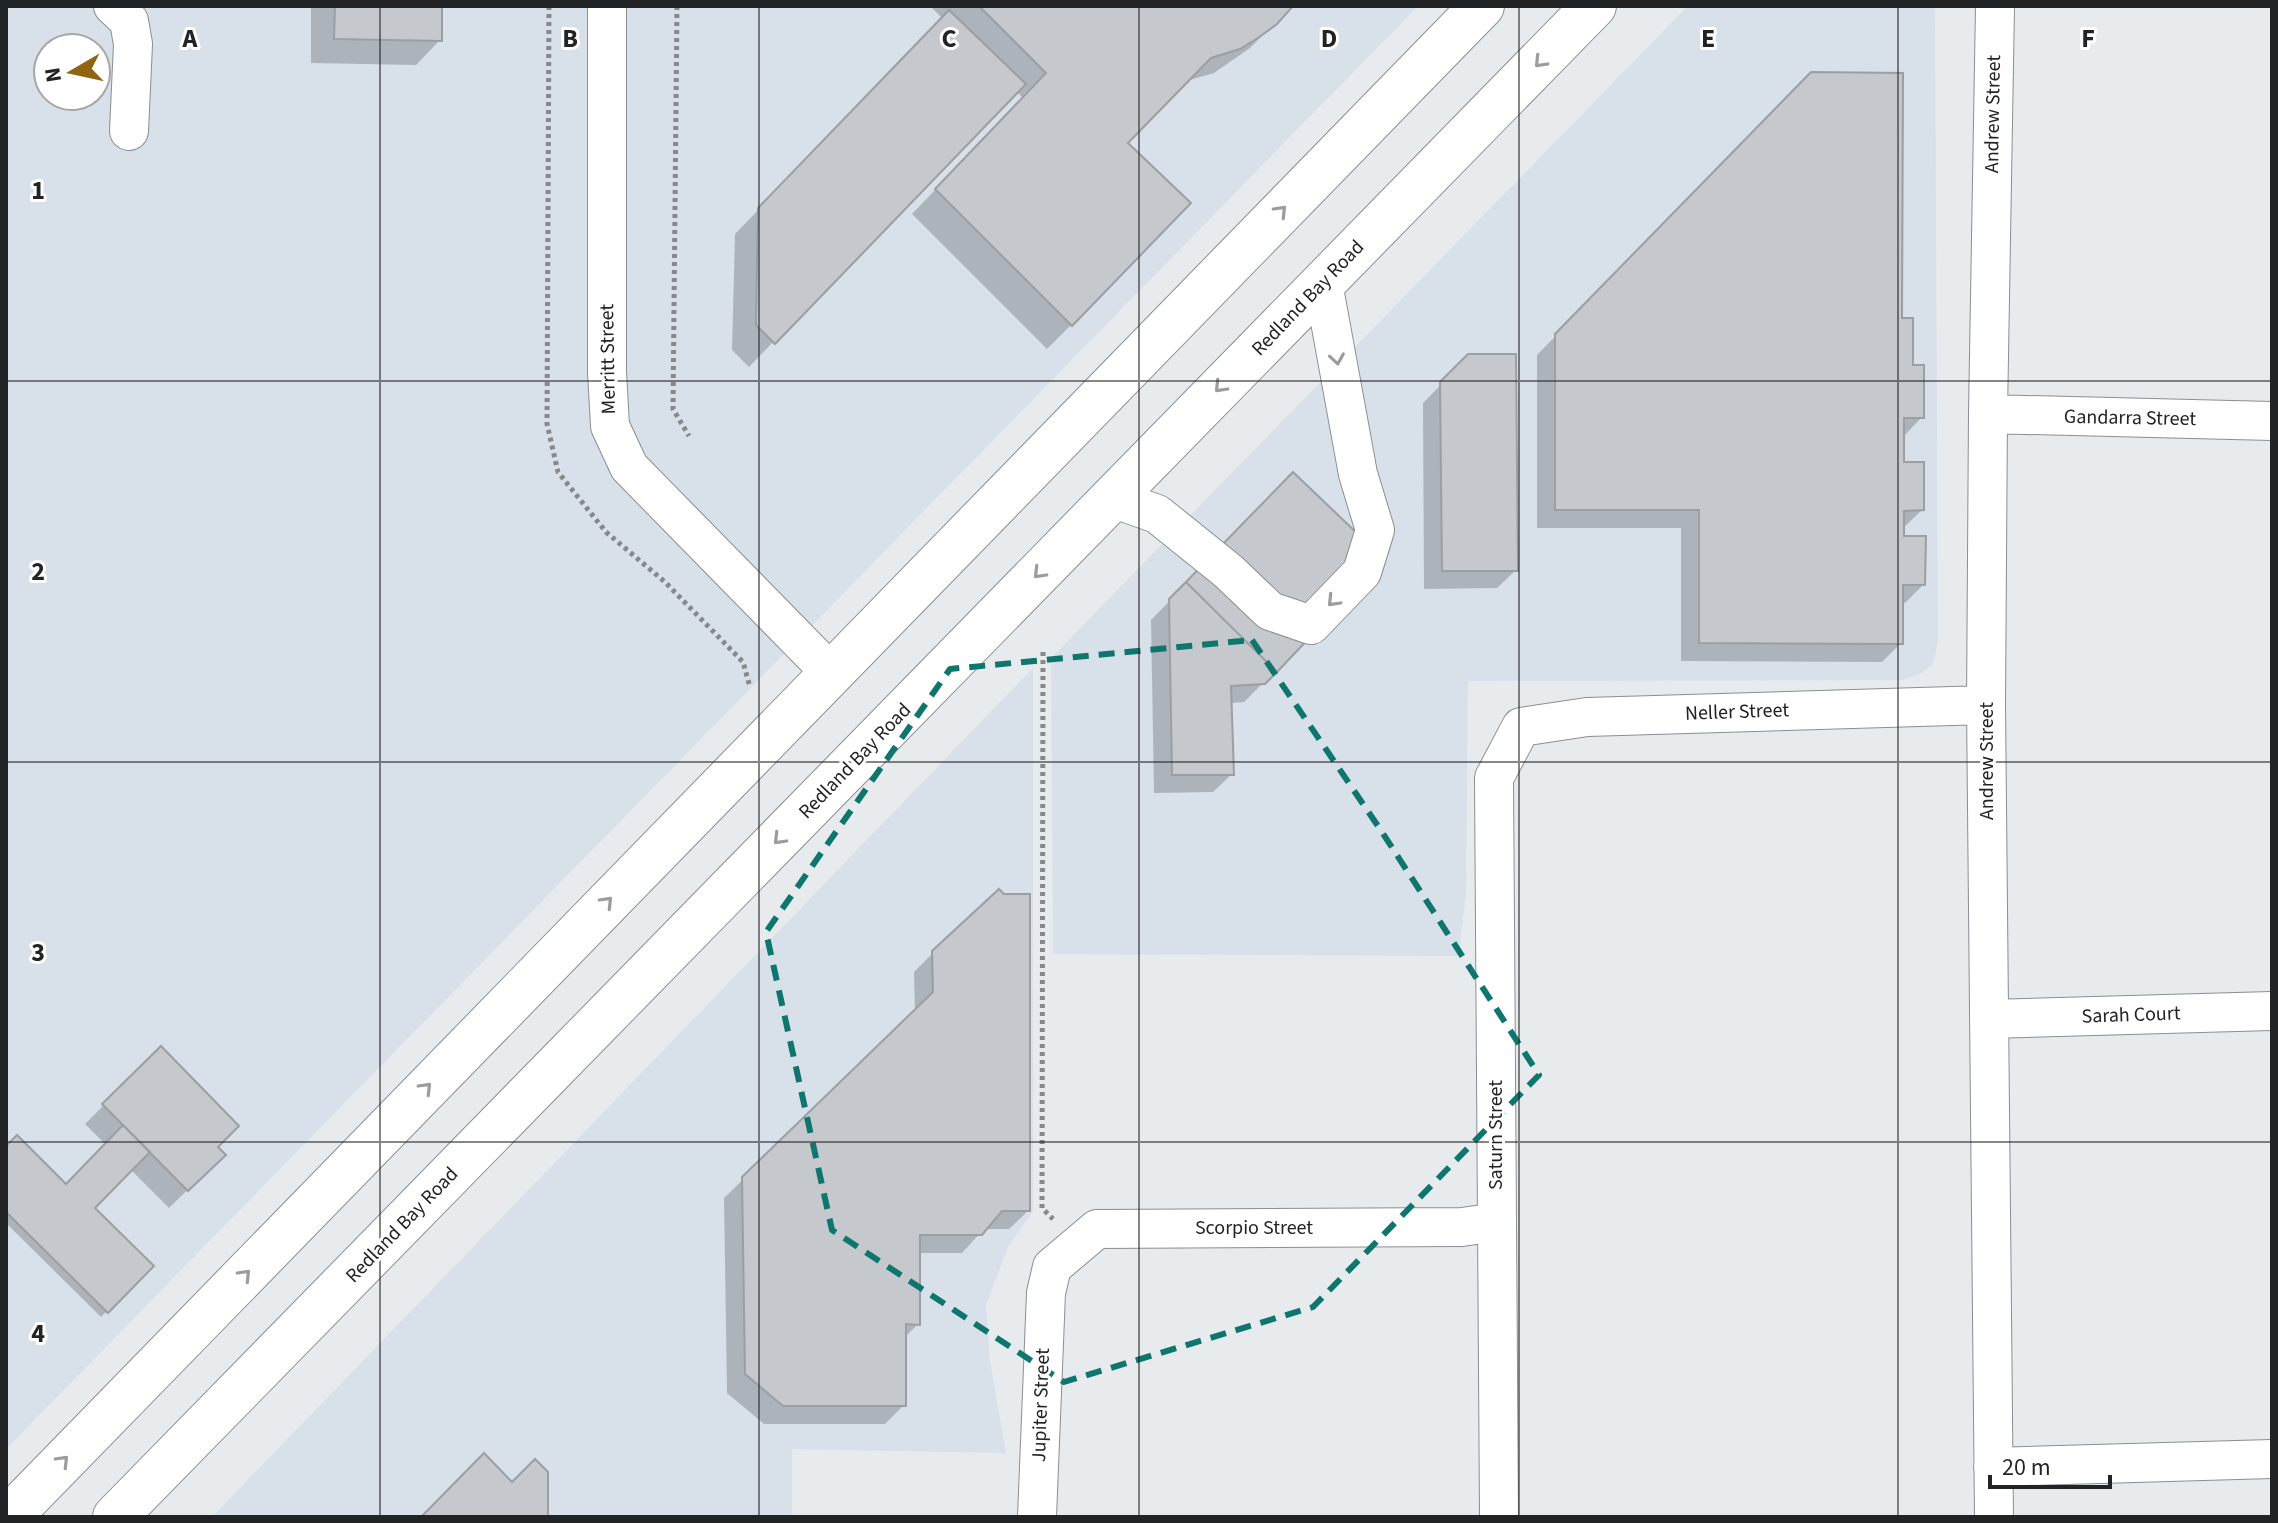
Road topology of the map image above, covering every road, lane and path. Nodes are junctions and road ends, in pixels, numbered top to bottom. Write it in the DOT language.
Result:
graph roads {
  1 [pos="113,6"];
  2 [pos="607,6"];
  3 [pos="677,6"];
  4 [pos="1482,6"];
  5 [pos="1594,6"];
  6 [pos="1995,6"];
  7 [pos="129,131"];
  8 [pos="1323,283"];
  9 [pos="1988,414"];
  10 [pos="2272,421"];
  11 [pos="689,436"];
  12 [pos="1112,498"];
  13 [pos="1043,652"];
  14 [pos="831,673"];
  15 [pos="1986,705"];
  16 [pos="1506,756"];
  17 [pos="2272,1011"];
  18 [pos="1989,1019"];
  19 [pos="1497,1222"];
  20 [pos="1077,1246"];
  21 [pos="1046,1293"];
  22 [pos="2272,1459"];
  23 [pos="1993,1467"];
  24 [pos="9,1517"];
  25 [pos="115,1517"];
  26 [pos="1037,1517"];
  27 [pos="1499,1517"];
  28 [pos="1994,1517"];
  1 -- 7 [label="street"];
  2 -- 14 [label="street, Merritt Street"];
  3 -- 11 [label="path"];
  14 -- 4 [label="main road, one-way"];
  5 -- 8 [label="main road, Redland Bay Road, one-way"];
  6 -- 9 [label="street, Andrew Street"];
  8 -- 12 [label="main road, Redland Bay Road, one-way"];
  8 -- 12 [label="street, one-way"];
  9 -- 10 [label="street, Gandarra Street"];
  9 -- 15 [label="street, Andrew Street"];
  12 -- 25 [label="main road, Redland Bay Road, one-way"];
  13 -- 20 [label="path"];
  24 -- 14 [label="main road, one-way"];
  15 -- 16 [label="street, Neller Street"];
  15 -- 18 [label="street, Andrew Street"];
  16 -- 19 [label="street, Saturn Street"];
  17 -- 18 [label="street, Sarah Court"];
  18 -- 23 [label="street, Andrew Street"];
  19 -- 20 [label="street, Scorpio Street"];
  19 -- 27 [label="street, Saturn Street"];
  20 -- 21 [label="street, Scorpio Street"];
  21 -- 26 [label="street, Jupiter Street"];
  22 -- 23 [label="street"];
  23 -- 28 [label="street, Andrew Street"];
}
